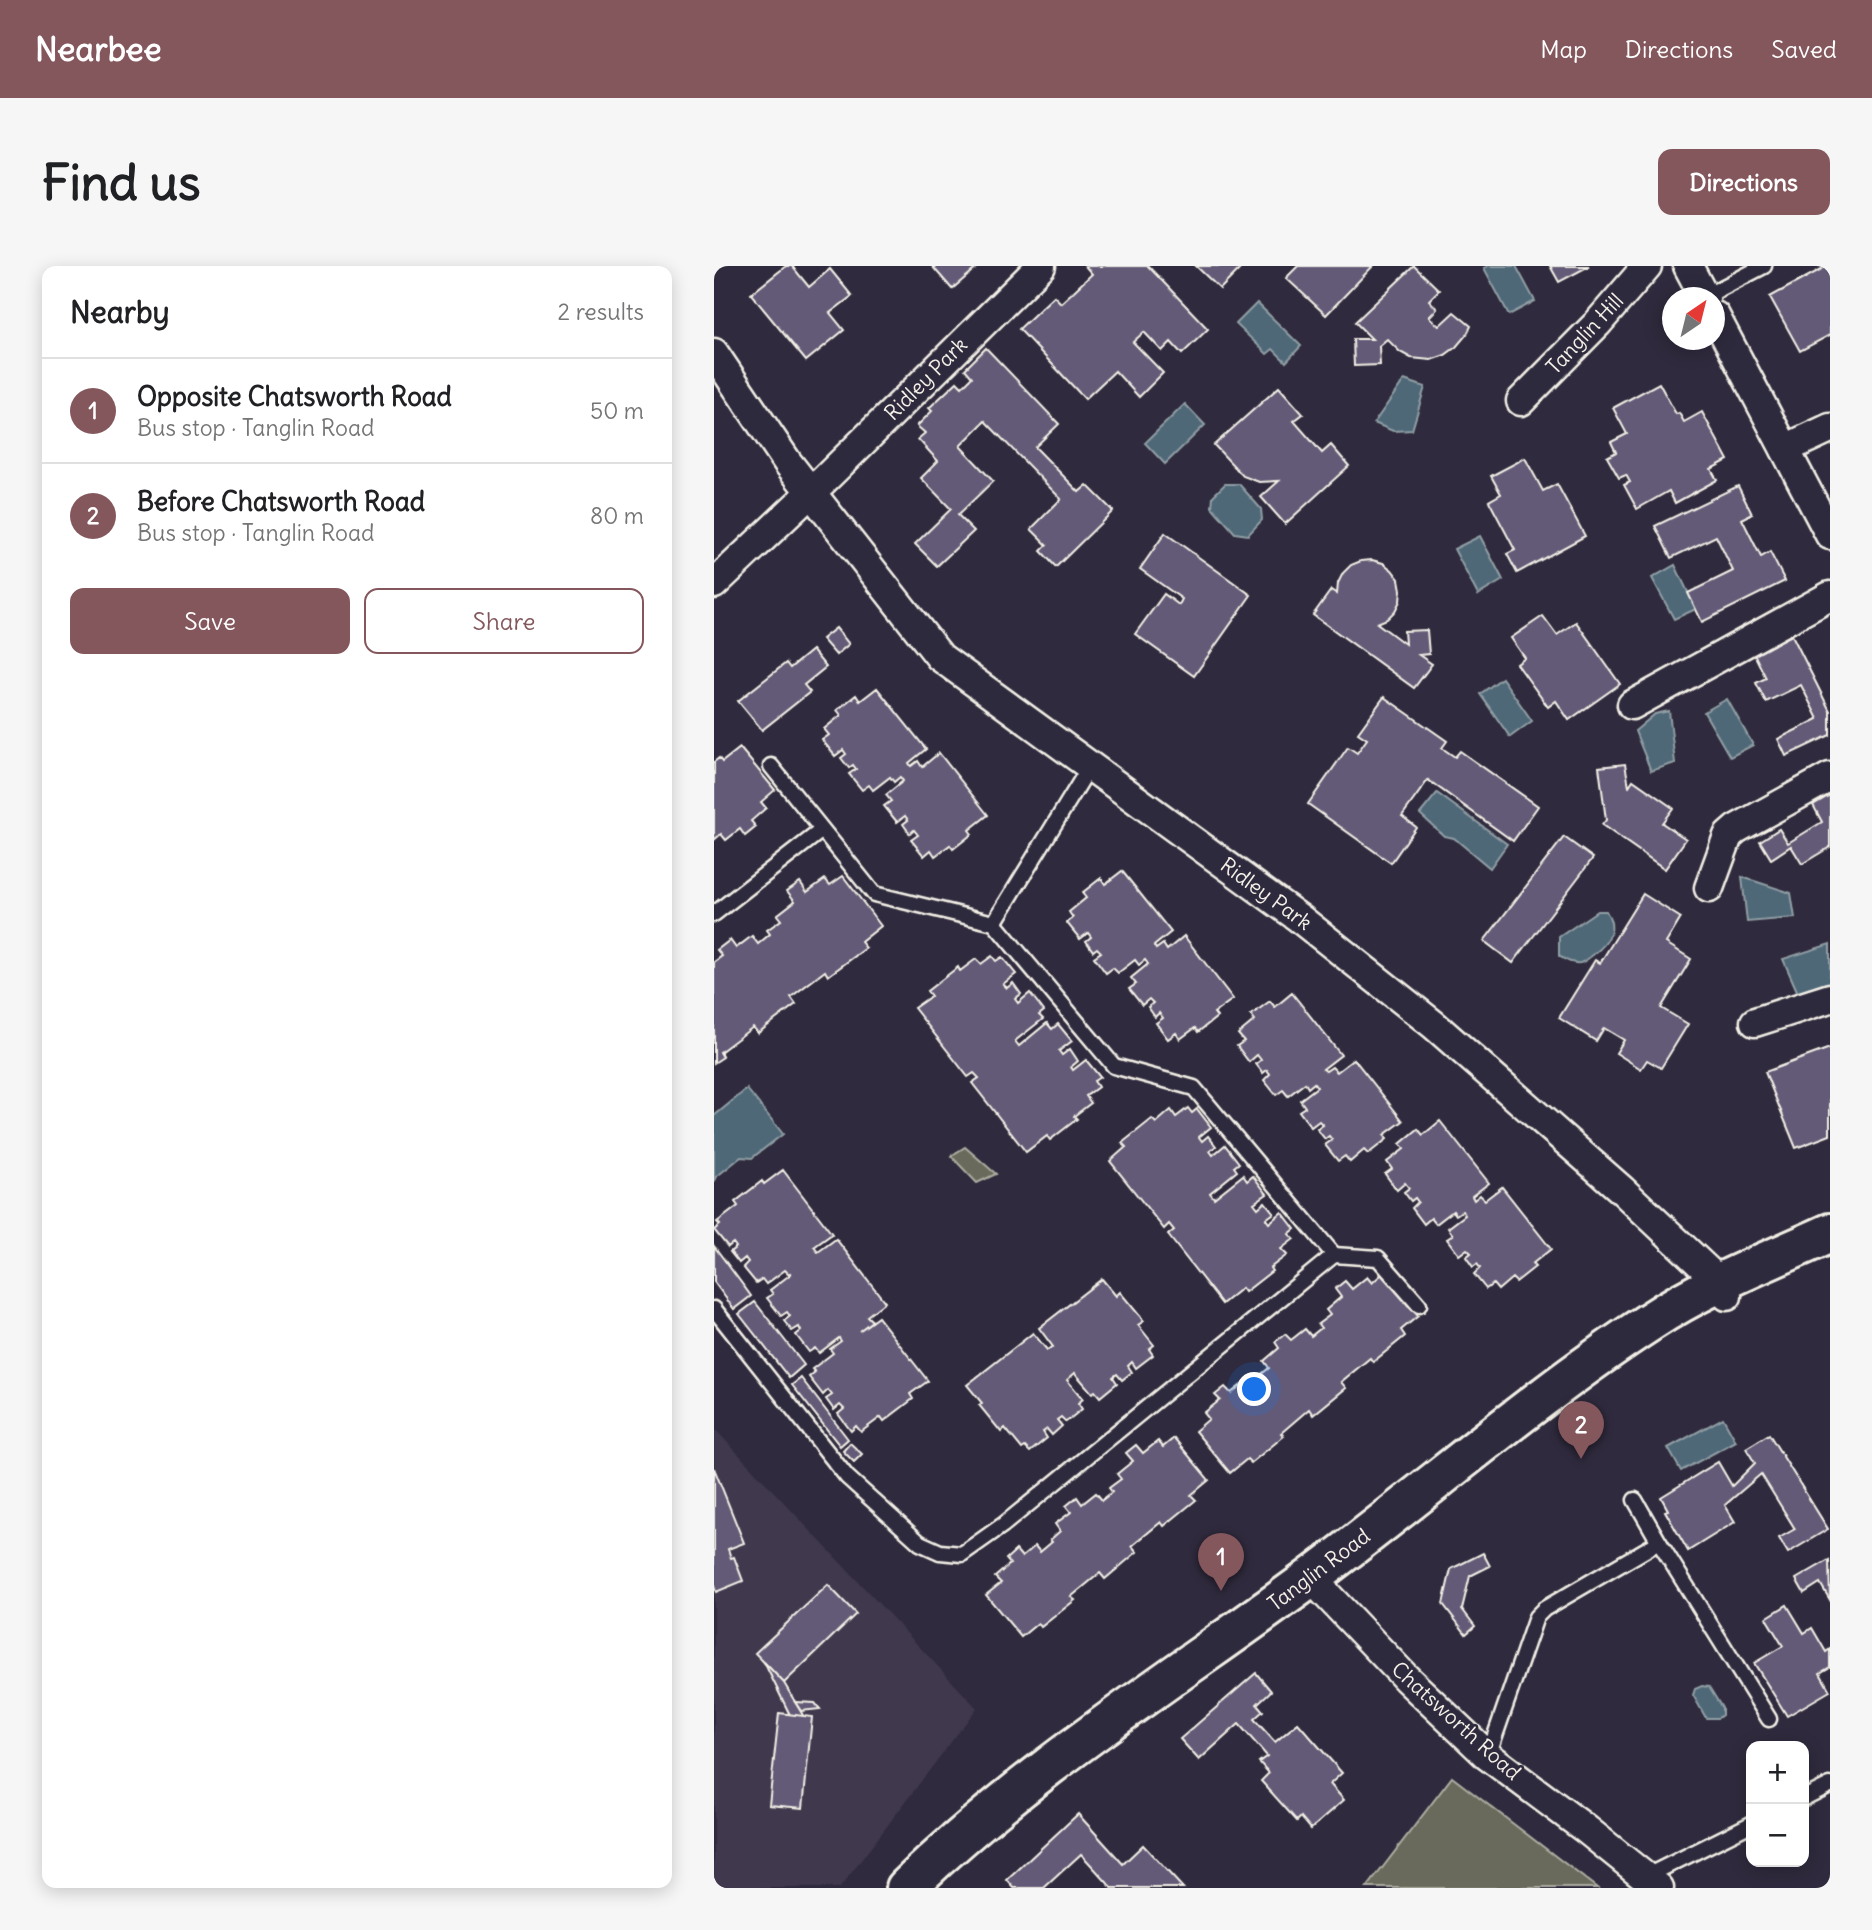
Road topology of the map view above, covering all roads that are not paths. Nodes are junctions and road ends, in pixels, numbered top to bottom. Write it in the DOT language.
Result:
graph roads {
  1 [pos="1041,266"];
  2 [pos="1647,266"];
  3 [pos="1688,266"];
  4 [pos="1763,266"];
  5 [pos="1700,287"];
  6 [pos="1724,287"];
  7 [pos="1725,337"];
  8 [pos="714,353"];
  9 [pos="1521,401"];
  10 [pos="1830,428"];
  11 [pos="1785,449"];
  12 [pos="812,491"];
  13 [pos="1830,535"];
  14 [pos="714,584"];
  15 [pos="1830,596"];
  16 [pos="1632,705"];
  17 [pos="771,766"];
  18 [pos="1090,766"];
  19 [pos="1830,777"];
  20 [pos="822,830"];
  21 [pos="1709,888"];
  22 [pos="714,914"];
  23 [pos="994,923"];
  24 [pos="1830,999"];
  25 [pos="1755,1022"];
  26 [pos="1830,1233"];
  27 [pos="1334,1255"];
  28 [pos="1730,1284"];
  29 [pos="1419,1305"];
  30 [pos="714,1309"];
  31 [pos="1635,1500"];
  32 [pos="1658,1542"];
  33 [pos="1318,1585"];
  34 [pos="1769,1719"];
  35 [pos="1488,1756"];
  36 [pos="1830,1785"];
  37 [pos="1809,1796"];
  38 [pos="1746,1827"];
  39 [pos="1652,1882"];
  40 [pos="906,1888"];
  41 [pos="931,1888"];
  1 -- 12 [label="street, Ridley Park"];
  2 -- 9 [label="street, Tanglin Hill"];
  3 -- 5 [label="street"];
  4 -- 6 [label="lane"];
  7 -- 11 [label="street"];
  8 -- 12 [label="street, Ridley Park"];
  10 -- 11 [label="street"];
  11 -- 13 [label="street"];
  12 -- 14 [label="street, Ridley Park"];
  12 -- 18 [label="street, Ridley Park"];
  15 -- 16 [label="street"];
  17 -- 20 [label="lane"];
  18 -- 23 [label="lane"];
  18 -- 28 [label="street, Ridley Park"];
  19 -- 21 [label="street"];
  20 -- 22 [label="lane"];
  20 -- 23 [label="lane"];
  23 -- 27 [label="lane"];
  24 -- 25 [label="street"];
  26 -- 28 [label="main road, Tanglin Road"];
  27 -- 29 [label="lane"];
  27 -- 30 [label="lane"];
  28 -- 33 [label="main road, Tanglin Road"];
  31 -- 32 [label="lane"];
  32 -- 34 [label="lane"];
  32 -- 35 [label="lane"];
  33 -- 35 [label="street, Chatsworth Road"];
  33 -- 40 [label="main road, Tanglin Road"];
  33 -- 41 [label="main road, Tanglin Road"];
  35 -- 39 [label="street, Chatsworth Road"];
  36 -- 37 [label="lane"];
  38 -- 39 [label="lane, Chatsworth Road"];
}
